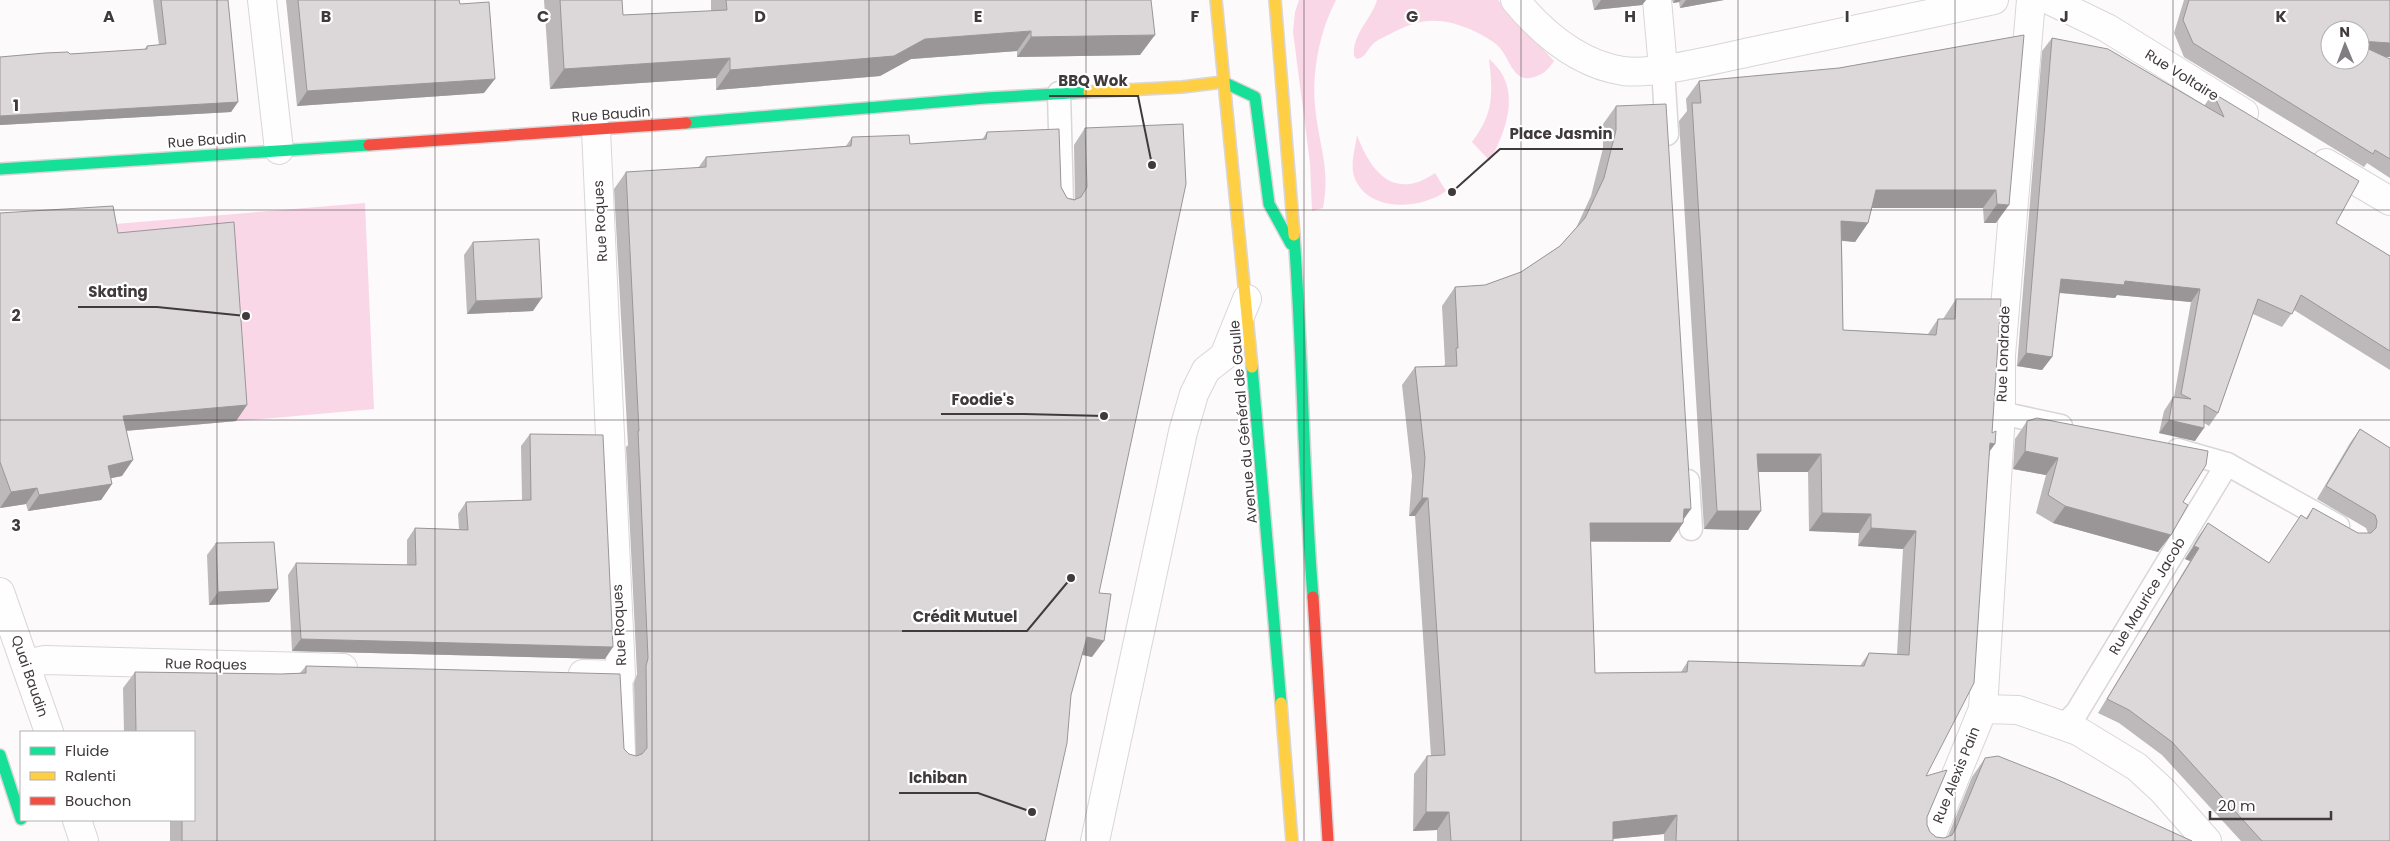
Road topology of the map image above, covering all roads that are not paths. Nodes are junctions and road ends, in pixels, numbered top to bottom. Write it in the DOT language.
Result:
graph roads {
  1 [pos="262,0"];
  2 [pos="1216,0"];
  3 [pos="1275,0"];
  4 [pos="1515,0"];
  5 [pos="1657,0"];
  6 [pos="1994,0"];
  7 [pos="2031,0"];
  8 [pos="2049,0"];
  9 [pos="1663,68"];
  10 [pos="1223,82"];
  11 [pos="1059,93"];
  12 [pos="2262,124"];
  13 [pos="596,130"];
  14 [pos="279,150"];
  15 [pos="2305,150"];
  16 [pos="1668,156"];
  17 [pos="0,169"];
  18 [pos="2390,201"];
  19 [pos="1062,203"];
  20 [pos="1295,250"];
  21 [pos="1247,299"];
  22 [pos="2001,413"];
  23 [pos="2078,430"];
  24 [pos="2155,446"];
  25 [pos="1687,461"];
  26 [pos="2227,464"];
  27 [pos="1691,529"];
  28 [pos="2355,535"];
  29 [pos="0,592"];
  30 [pos="26,664"];
  31 [pos="363,668"];
  32 [pos="562,673"];
  33 [pos="621,675"];
  34 [pos="1983,709"];
  35 [pos="2070,729"];
  36 [pos="49,731"];
  37 [pos="0,755"];
  38 [pos="624,759"];
  39 [pos="20,816"];
  40 [pos="78,821"];
  41 [pos="84,841"];
  42 [pos="1095,841"];
  43 [pos="1292,841"];
  44 [pos="1328,841"];
  45 [pos="1929,841"];
  46 [pos="2207,841"];
  1 -- 14 [label="street"];
  2 -- 10 [label="main road, Avenue du Général de Gaulle"];
  3 -- 20 [label="main road"];
  4 -- 9 [label="street"];
  5 -- 9 [label="street"];
  6 -- 9 [label="street"];
  7 -- 22 [label="street, Rue Londrade"];
  8 -- 12 [label="street, Rue Voltaire"];
  9 -- 16 [label="lane"];
  10 -- 11 [label="main road, Rue Baudin"];
  10 -- 20 [label="main road"];
  10 -- 21 [label="main road, Avenue du Général de Gaulle"];
  11 -- 13 [label="main road, Rue Baudin"];
  11 -- 19 [label="lane"];
  13 -- 14 [label="main road, Rue Baudin"];
  13 -- 33 [label="street, Rue Roques"];
  14 -- 17 [label="main road, Rue Baudin"];
  15 -- 18 [label="street"];
  20 -- 44 [label="main road"];
  21 -- 42 [label="street"];
  21 -- 43 [label="main road, Avenue du Général de Gaulle"];
  22 -- 23 [label="lane"];
  22 -- 34 [label="street, Rue Londrade"];
  24 -- 26 [label="lane"];
  25 -- 27 [label="lane"];
  26 -- 28 [label="lane"];
  26 -- 35 [label="lane, Rue Maurice Jacob"];
  29 -- 30 [label="street, Quai Baudin"];
  30 -- 31 [label="street, Rue Roques"];
  30 -- 36 [label="street, Quai Baudin"];
  32 -- 33 [label="street, Rue Roques"];
  33 -- 38 [label="lane"];
  34 -- 35 [label="street"];
  34 -- 45 [label="street, Rue Alexis Pain"];
  35 -- 46 [label="street"];
  37 -- 39 [label="main road"];
  40 -- 41 [label="street"];
}
